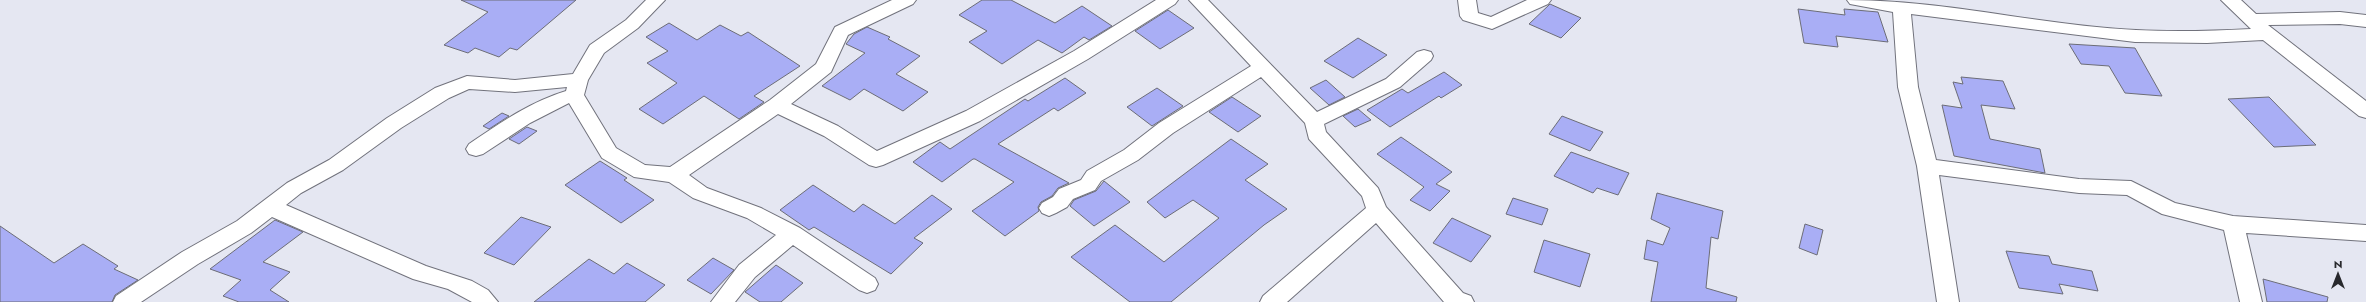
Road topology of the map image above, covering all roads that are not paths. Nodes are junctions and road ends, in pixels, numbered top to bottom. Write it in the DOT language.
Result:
graph roads {
  1 [pos="907,0"];
  2 [pos="1168,0"];
  3 [pos="1198,0"];
  4 [pos="1467,0"];
  5 [pos="1542,0"];
  6 [pos="1856,0"];
  7 [pos="2230,0"];
  8 [pos="647,2"];
  9 [pos="1902,8"];
  10 [pos="2252,20"];
  11 [pos="2366,21"];
  12 [pos="2267,34"];
  13 [pos="1424,56"];
  14 [pos="1263,67"];
  15 [pos="576,87"];
  16 [pos="778,105"];
  17 [pos="2366,111"];
  18 [pos="1314,121"];
  19 [pos="476,149"];
  20 [pos="1927,166"];
  21 [pos="674,175"];
  22 [pos="270,207"];
  23 [pos="1049,208"];
  24 [pos="1377,210"];
  25 [pos="2233,224"];
  26 [pos="2366,232"];
  27 [pos="792,234"];
  28 [pos="867,284"];
  29 [pos="124,302"];
  30 [pos="487,302"];
  31 [pos="722,302"];
  32 [pos="1271,302"];
  33 [pos="1463,302"];
  34 [pos="1948,302"];
  35 [pos="2251,302"];
  1 -- 16 [label="street"];
  2 -- 16 [label="street"];
  3 -- 14 [label="street"];
  4 -- 5 [label="street"];
  6 -- 9 [label="street"];
  7 -- 10 [label="street"];
  8 -- 15 [label="street"];
  9 -- 12 [label="street"];
  9 -- 20 [label="street"];
  10 -- 11 [label="street"];
  10 -- 12 [label="street"];
  12 -- 17 [label="street"];
  13 -- 18 [label="street"];
  14 -- 18 [label="street"];
  14 -- 23 [label="street"];
  15 -- 19 [label="street"];
  15 -- 21 [label="street"];
  15 -- 22 [label="street"];
  16 -- 21 [label="street"];
  18 -- 24 [label="street"];
  20 -- 25 [label="street"];
  20 -- 34 [label="street"];
  21 -- 27 [label="street"];
  22 -- 29 [label="street"];
  22 -- 30 [label="street"];
  24 -- 32 [label="street"];
  24 -- 33 [label="street"];
  25 -- 26 [label="street"];
  25 -- 35 [label="street"];
  27 -- 28 [label="street"];
  27 -- 31 [label="street"];
}
